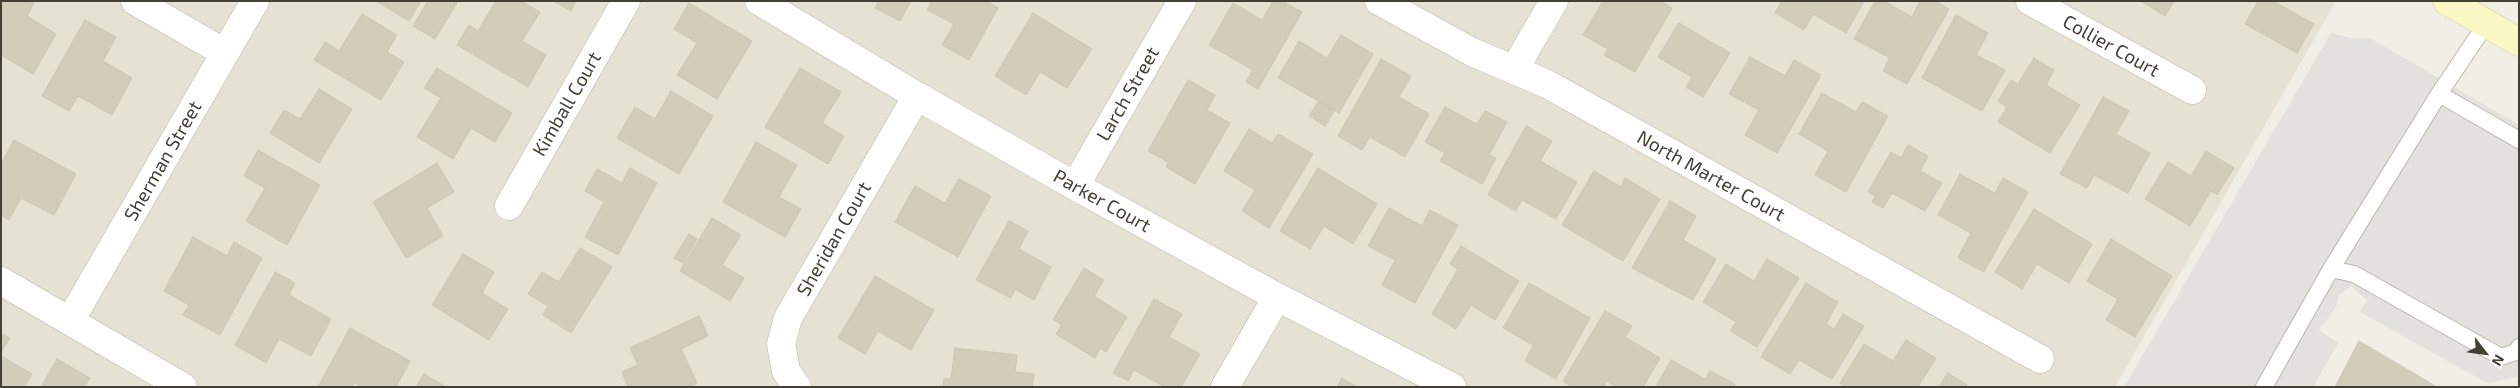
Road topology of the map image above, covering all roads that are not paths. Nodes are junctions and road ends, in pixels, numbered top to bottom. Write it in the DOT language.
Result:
graph roads {
  1 [pos="134,1"];
  2 [pos="255,1"];
  3 [pos="626,1"];
  4 [pos="759,1"];
  5 [pos="1182,1"];
  6 [pos="1379,1"];
  7 [pos="1554,1"];
  8 [pos="2030,1"];
  9 [pos="2447,1"];
  10 [pos="2486,24"];
  11 [pos="2519,42"];
  12 [pos="225,53"];
  13 [pos="1514,70"];
  14 [pos="2192,90"];
  15 [pos="2439,94"];
  16 [pos="917,96"];
  17 [pos="2519,140"];
  18 [pos="1075,186"];
  19 [pos="509,206"];
  20 [pos="2331,269"];
  21 [pos="1,281"];
  22 [pos="1277,297"];
  23 [pos="70,321"];
  24 [pos="2519,347"];
  25 [pos="2040,359"];
  26 [pos="182,387"];
  27 [pos="797,387"];
  28 [pos="1225,387"];
  29 [pos="1452,387"];
  30 [pos="2264,387"];
  1 -- 12 [label="street"];
  2 -- 12 [label="street, Sherman Street"];
  3 -- 19 [label="street, Kimball Court"];
  4 -- 16 [label="street, Parker Court"];
  5 -- 18 [label="street, Larch Street"];
  6 -- 13 [label="street, North Marter Court"];
  7 -- 13 [label="street"];
  8 -- 14 [label="street, Collier Court"];
  9 -- 10 [label="main road"];
  10 -- 11 [label="main road"];
  10 -- 15 [label="lane"];
  12 -- 23 [label="street, Sherman Street"];
  13 -- 25 [label="street, North Marter Court"];
  15 -- 17 [label="lane"];
  15 -- 20 [label="lane"];
  16 -- 18 [label="street, Parker Court"];
  16 -- 27 [label="street, Sheridan Court"];
  18 -- 22 [label="street, Parker Court"];
  20 -- 24 [label="lane"];
  20 -- 30 [label="lane"];
  21 -- 23 [label="street"];
  22 -- 28 [label="street"];
  22 -- 29 [label="street, Parker Court"];
  23 -- 26 [label="street"];
}
